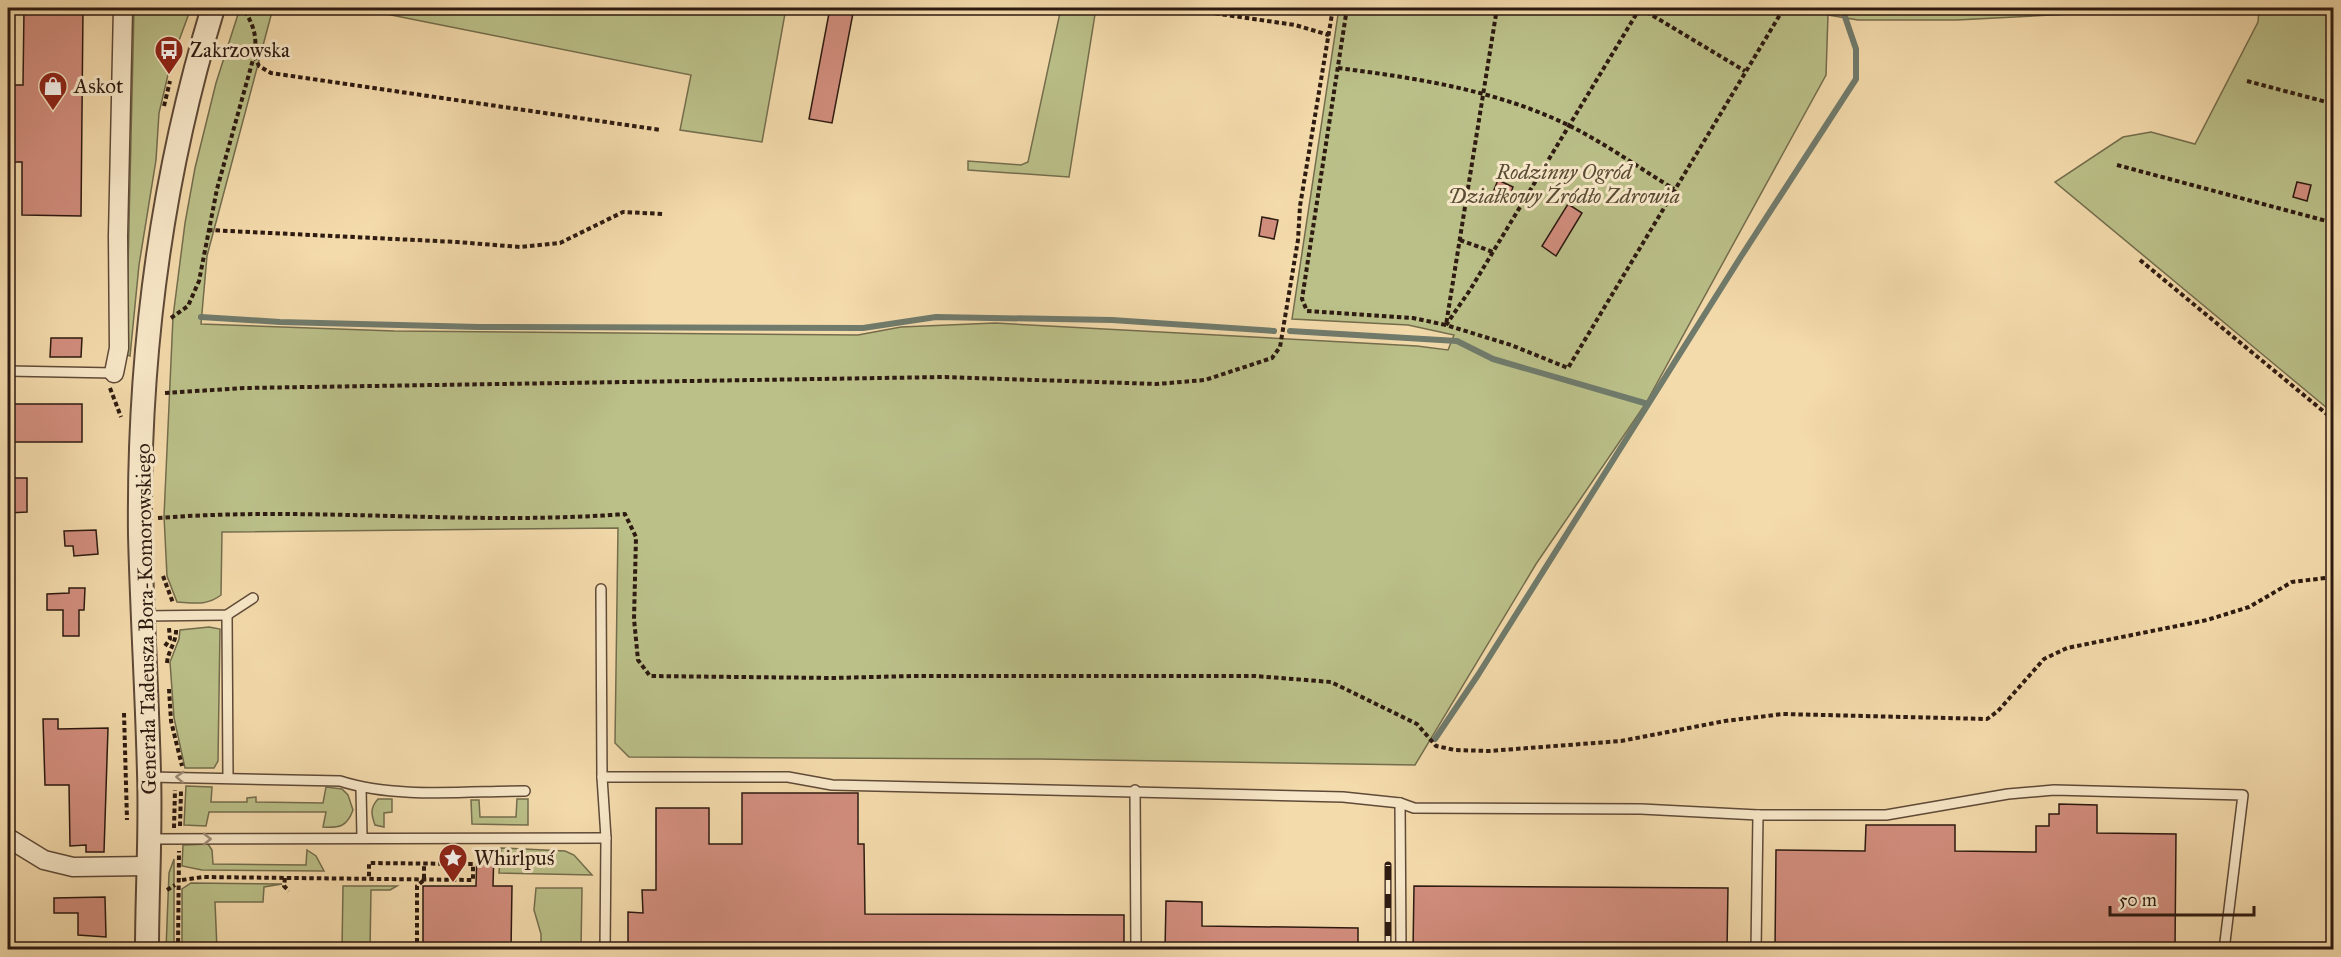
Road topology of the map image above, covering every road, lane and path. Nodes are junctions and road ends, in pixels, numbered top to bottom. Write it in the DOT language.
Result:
graph roads {
  1 [pos="123,8"];
  2 [pos="213,8"];
  3 [pos="243,8"];
  4 [pos="1178,8"];
  5 [pos="1333,8"];
  6 [pos="1347,8"];
  7 [pos="1497,8"];
  8 [pos="1640,8"];
  9 [pos="1784,8"];
  10 [pos="1329,35"];
  11 [pos="254,56"];
  12 [pos="1338,68"];
  13 [pos="1745,71"];
  14 [pos="2247,81"];
  15 [pos="1483,94"];
  16 [pos="2334,104"];
  17 [pos="1569,126"];
  18 [pos="661,130"];
  19 [pos="2117,165"];
  20 [pos="1674,189"];
  21 [pos="664,214"];
  22 [pos="2334,223"];
  23 [pos="208,230"];
  24 [pos="1460,240"];
  25 [pos="1493,252"];
  26 [pos="2140,260"];
  27 [pos="170,310"];
  28 [pos="169,319"];
  29 [pos="1446,325"];
  30 [pos="159,329"];
  31 [pos="8,370"];
  32 [pos="112,382"];
  33 [pos="166,394"];
  34 [pos="2334,420"];
  35 [pos="125,424"];
  36 [pos="161,515"];
  37 [pos="155,518"];
  38 [pos="161,527"];
  39 [pos="162,570"];
  40 [pos="2334,577"];
  41 [pos="601,589"];
  42 [pos="253,598"];
  43 [pos="172,600"];
  44 [pos="227,615"];
  45 [pos="143,616"];
  46 [pos="176,633"];
  47 [pos="168,670"];
  48 [pos="168,681"];
  49 [pos="124,719"];
  50 [pos="181,768"];
  51 [pos="149,777"];
  52 [pos="602,777"];
  53 [pos="228,778"];
  54 [pos="175,786"];
  55 [pos="181,786"];
  56 [pos="361,788"];
  57 [pos="1136,790"];
  58 [pos="525,791"];
  59 [pos="126,795"];
  60 [pos="1400,803"];
  61 [pos="1758,815"];
  62 [pos="362,837"];
  63 [pos="8,838"];
  64 [pos="606,838"];
  65 [pos="149,839"];
  66 [pos="179,848"];
  67 [pos="424,864"];
  68 [pos="148,866"];
  69 [pos="285,878"];
  70 [pos="369,879"];
  71 [pos="182,880"];
  72 [pos="424,880"];
  73 [pos="289,891"];
  74 [pos="147,950"];
  75 [pos="178,950"];
  76 [pos="417,950"];
  77 [pos="605,950"];
  78 [pos="1136,950"];
  79 [pos="1401,950"];
  80 [pos="1756,950"];
  81 [pos="2224,950"];
  1 -- 32 [label="street"];
  2 -- 30 [label="street, Generała Tadeusza Bora-Komorowskiego"];
  3 -- 11 [label="path"];
  4 -- 10 [label="path"];
  5 -- 10 [label="path"];
  6 -- 12 [label="path"];
  7 -- 15 [label="path"];
  8 -- 13 [label="path"];
  8 -- 17 [label="path"];
  9 -- 13 [label="path"];
  10 -- 33 [label="path"];
  11 -- 18 [label="path"];
  11 -- 23 [label="path"];
  12 -- 15 [label="path"];
  12 -- 29 [label="path"];
  13 -- 20 [label="path"];
  14 -- 16 [label="path"];
  15 -- 17 [label="path"];
  15 -- 24 [label="path"];
  17 -- 20 [label="path"];
  17 -- 25 [label="path"];
  19 -- 22 [label="path"];
  20 -- 29 [label="path"];
  21 -- 23 [label="path"];
  23 -- 28 [label="path"];
  24 -- 25 [label="path"];
  24 -- 29 [label="path"];
  25 -- 29 [label="path"];
  26 -- 34 [label="path"];
  27 -- 28 [label="path"];
  28 -- 30 [label="path"];
  28 -- 30 [label="path"];
  30 -- 45 [label="street, Generała Tadeusza Bora-Komorowskiego"];
  31 -- 32 [label="lane"];
  32 -- 35 [label="path"];
  36 -- 37 [label="path"];
  36 -- 38 [label="path"];
  36 -- 40 [label="path"];
  39 -- 43 [label="path"];
  41 -- 52 [label="lane"];
  42 -- 44 [label="lane"];
  44 -- 45 [label="lane"];
  44 -- 53 [label="lane"];
  45 -- 51 [label="street, Generała Tadeusza Bora-Komorowskiego"];
  46 -- 47 [label="path"];
  48 -- 50 [label="path"];
  49 -- 59 [label="path"];
  53 -- 51 [label="lane, one-way"];
  51 -- 65 [label="street, Generała Tadeusza Bora-Komorowskiego"];
  52 -- 57 [label="lane"];
  52 -- 64 [label="lane"];
  53 -- 56 [label="lane"];
  54 -- 55 [label="path"];
  56 -- 58 [label="lane"];
  56 -- 62 [label="lane"];
  57 -- 60 [label="lane"];
  57 -- 78 [label="lane"];
  60 -- 61 [label="lane"];
  60 -- 79 [label="lane"];
  61 -- 80 [label="lane"];
  61 -- 81 [label="lane"];
  62 -- 64 [label="lane"];
  65 -- 62 [label="lane, one-way"];
  63 -- 68 [label="street"];
  64 -- 77 [label="lane"];
  65 -- 68 [label="street, Generała Tadeusza Bora-Komorowskiego"];
  66 -- 75 [label="path"];
  67 -- 70 [label="path"];
  67 -- 72 [label="path"];
  67 -- 72 [label="path"];
  68 -- 74 [label="street, Generała Tadeusza Bora-Komorowskiego"];
  69 -- 70 [label="path"];
  69 -- 71 [label="path"];
  69 -- 73 [label="path"];
  70 -- 72 [label="path"];
  72 -- 76 [label="path"];
}
